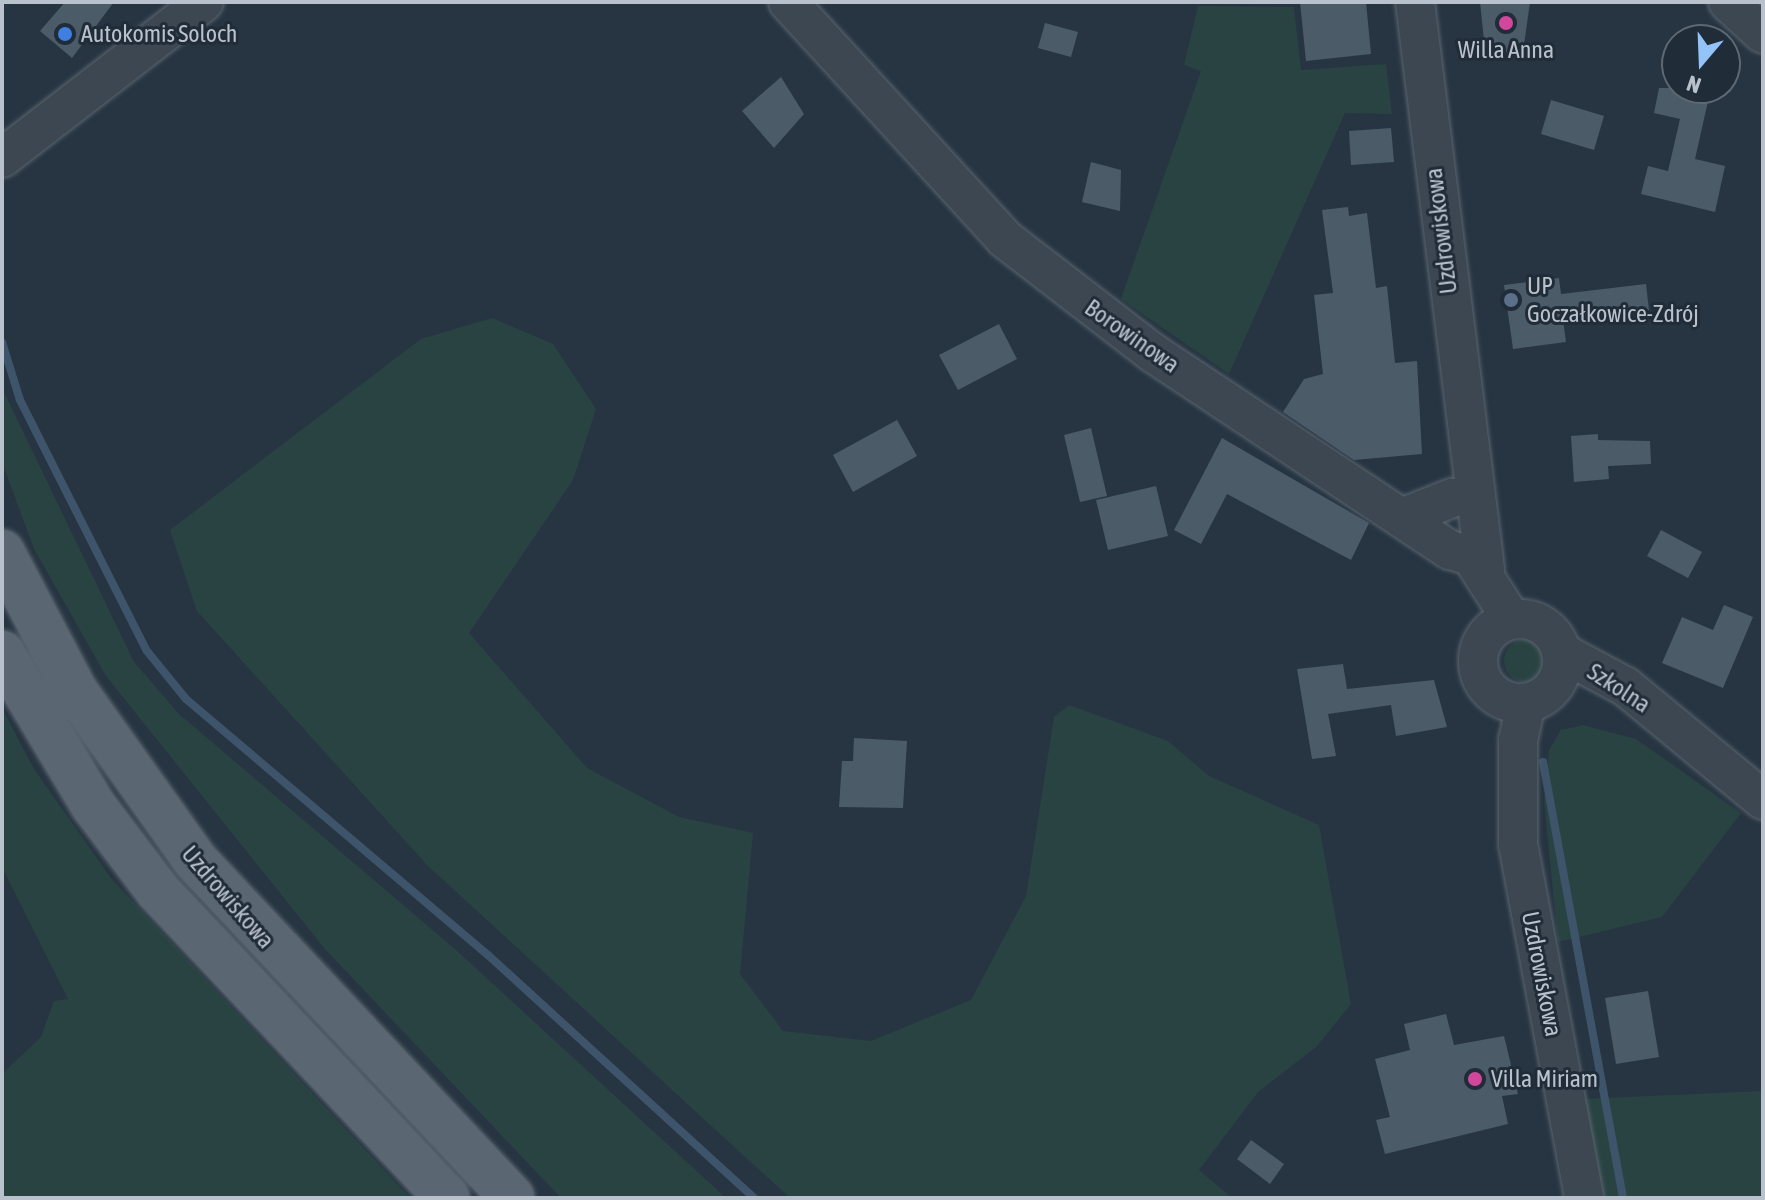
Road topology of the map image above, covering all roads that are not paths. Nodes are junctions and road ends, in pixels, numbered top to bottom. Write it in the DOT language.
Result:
graph roads {
  1 [pos="204,2"];
  2 [pos="788,2"];
  3 [pos="1415,2"];
  4 [pos="1728,2"];
  5 [pos="1763,34"];
  6 [pos="2,158"];
  7 [pos="1468,460"];
  8 [pos="1452,498"];
  9 [pos="1404,517"];
  10 [pos="1450,550"];
  11 [pos="2,552"];
  12 [pos="1485,569"];
  13 [pos="1502,625"];
  14 [pos="2,653"];
  15 [pos="1560,665"];
  16 [pos="1513,700"];
  17 [pos="1763,800"];
  18 [pos="447,1198"];
  19 [pos="512,1198"];
  20 [pos="1584,1198"];
  1 -- 6 [label="street"];
  2 -- 9 [label="street, Borowinowa"];
  3 -- 7 [label="street, Uzdrowiskowa"];
  4 -- 5 [label="street"];
  7 -- 8 [label="street, Uzdrowiskowa"];
  7 -- 12 [label="street, Uzdrowiskowa"];
  8 -- 9 [label="street"];
  8 -- 10 [label="street, Uzdrowiskowa"];
  9 -- 10 [label="street, Borowinowa"];
  10 -- 12 [label="street, Borowinowa"];
  10 -- 13 [label="street"];
  11 -- 19 [label="main road, Uzdrowiskowa"];
  12 -- 13 [label="street"];
  13 -- 15 [label="street"];
  13 -- 16 [label="street"];
  14 -- 18 [label="main road, Uzdrowiskowa"];
  15 -- 16 [label="street"];
  15 -- 17 [label="street, Szkolna"];
  16 -- 20 [label="street, Uzdrowiskowa"];
}
